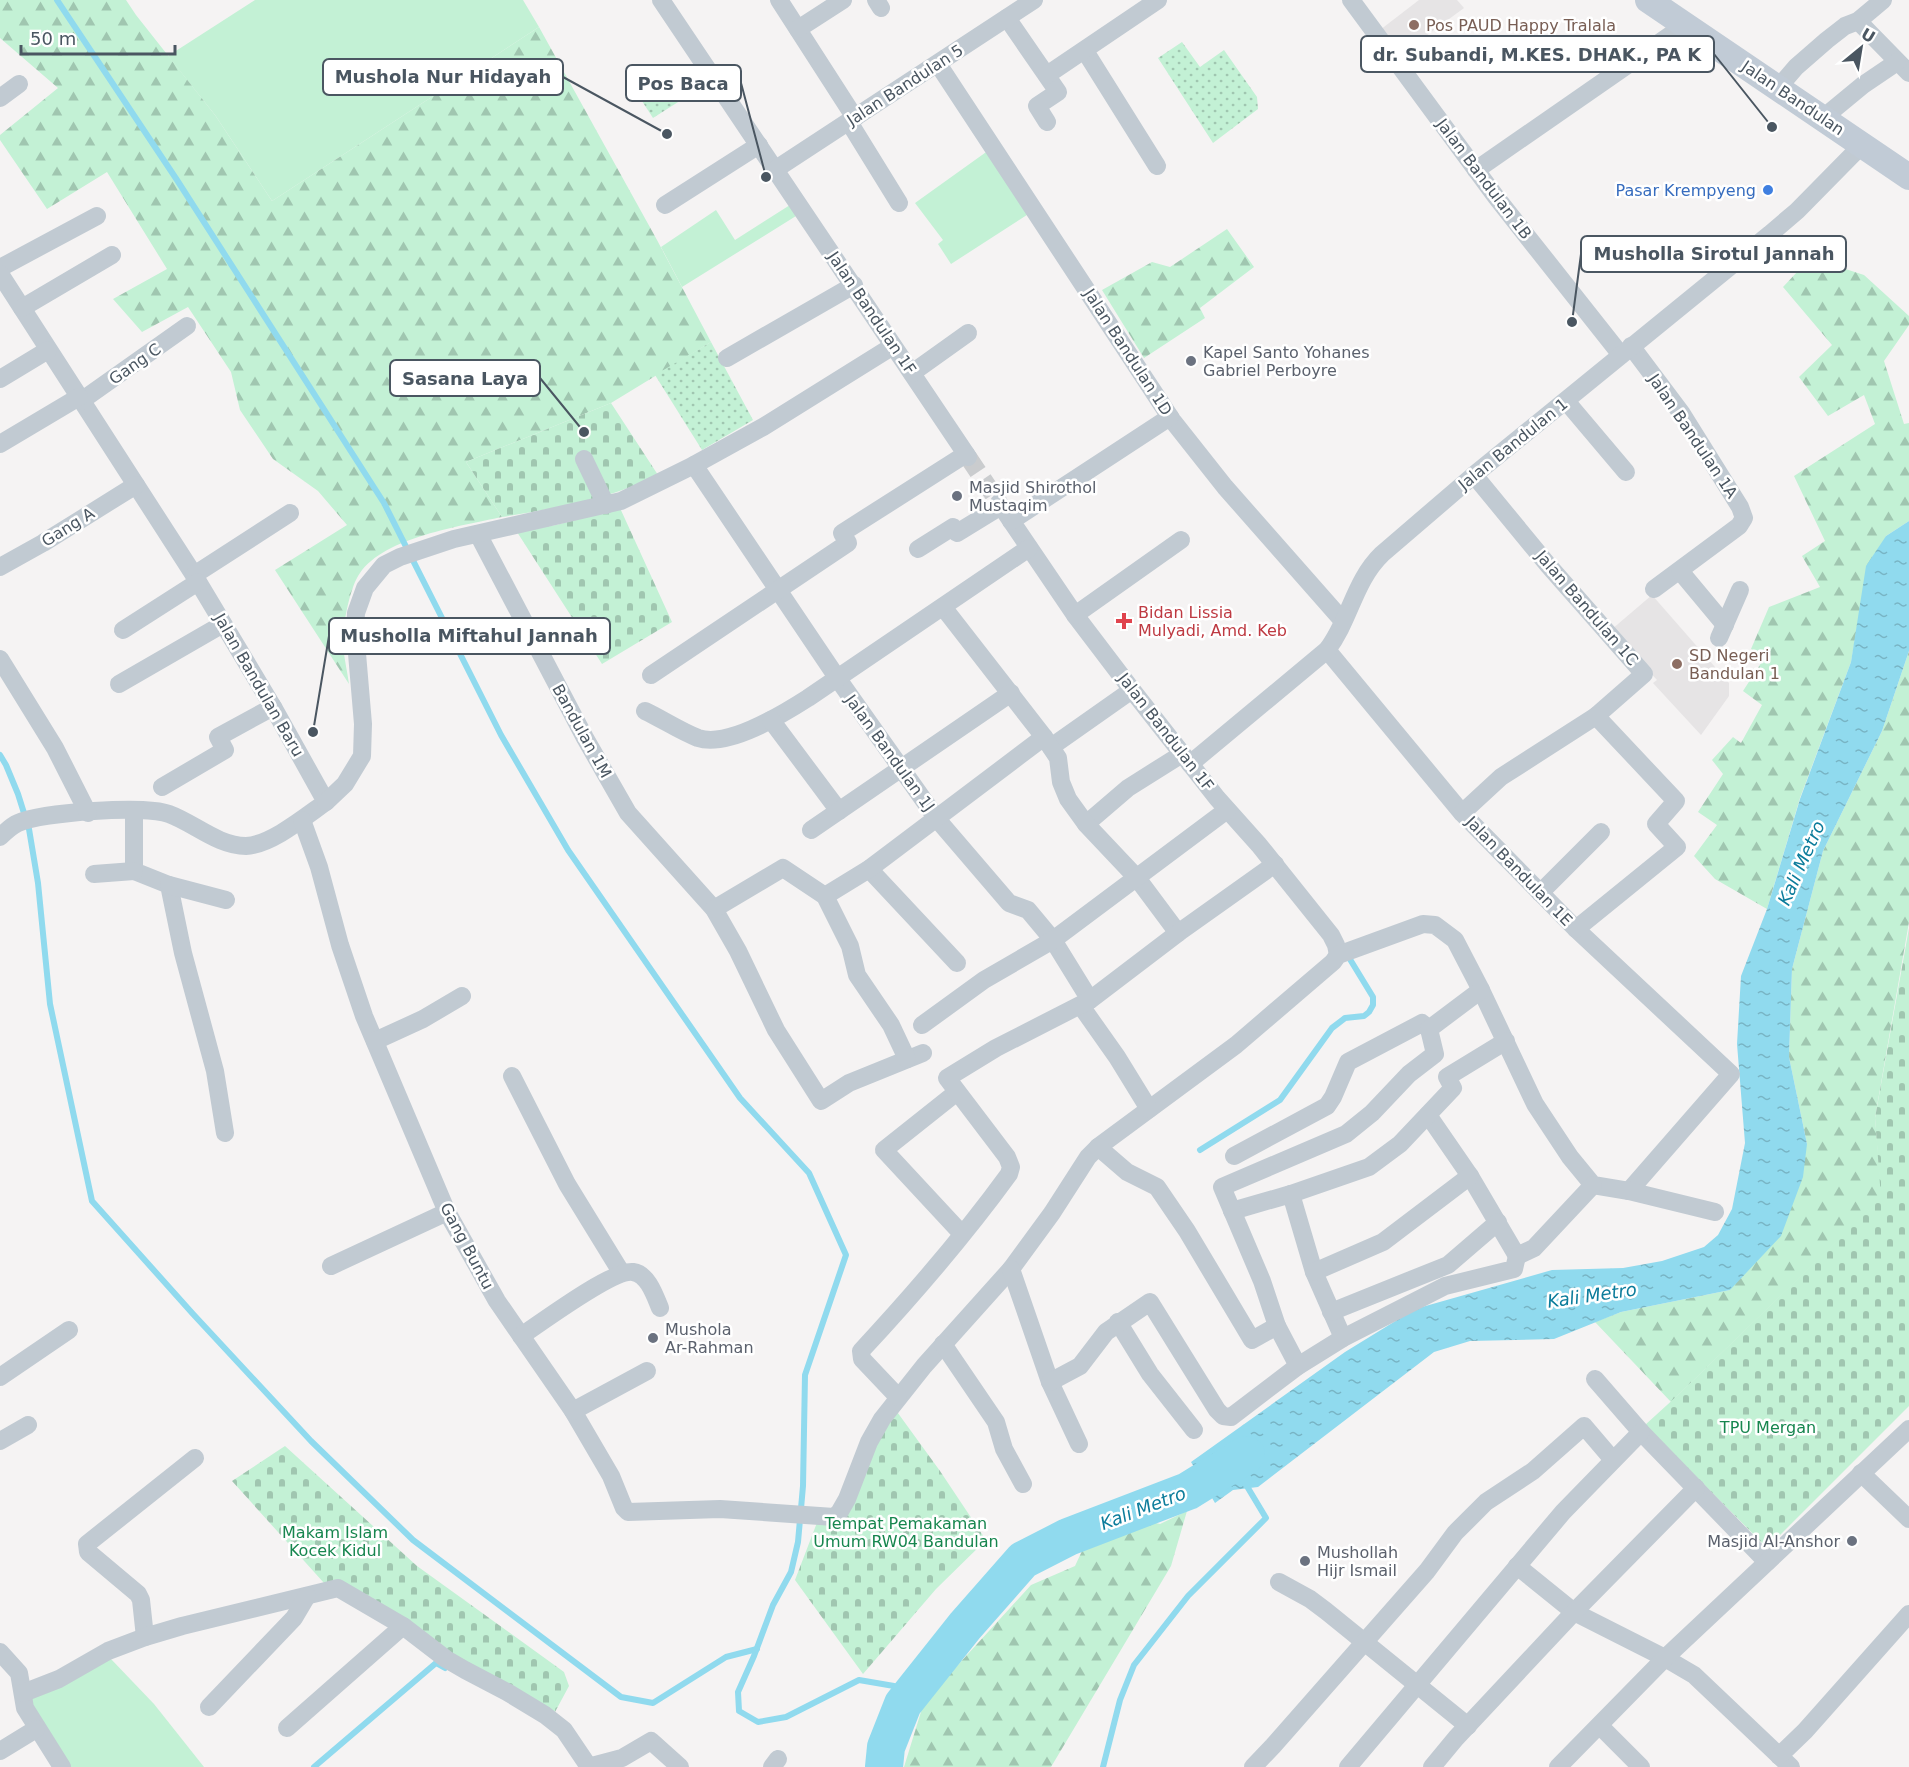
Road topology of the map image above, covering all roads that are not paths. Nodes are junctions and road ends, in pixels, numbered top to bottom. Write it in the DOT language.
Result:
graph roads {
  1 [pos="661,0"];
  2 [pos="779,0"];
  3 [pos="843,0"];
  4 [pos="1034,0"];
  5 [pos="1158,0"];
  6 [pos="1351,0"];
  7 [pos="1648,0"];
  8 [pos="1868,8"];
  9 [pos="1007,18"];
  10 [pos="1685,25"];
  11 [pos="798,29"];
  12 [pos="1085,51"];
  13 [pos="938,64"];
  14 [pos="1904,65"];
  15 [pos="1047,75"];
  16 [pos="19,84"];
  17 [pos="1778,88"];
  18 [pos="0,98"];
  19 [pos="1823,118"];
  20 [pos="852,120"];
  21 [pos="1047,122"];
  22 [pos="1862,145"];
  23 [pos="759,146"];
  24 [pos="1157,166"];
  25 [pos="776,169"];
  26 [pos="1476,170"];
  27 [pos="1909,177"];
  28 [pos="899,203"];
  29 [pos="665,205"];
  30 [pos="97,216"];
  31 [pos="112,255"];
  32 [pos="0,268"];
  33 [pos="0,274"];
  34 [pos="854,285"];
  35 [pos="22,309"];
  36 [pos="187,326"];
  37 [pos="968,333"];
  38 [pos="893,346"];
  39 [pos="48,350"];
  40 [pos="1626,350"];
  41 [pos="727,358"];
  42 [pos="912,373"];
  43 [pos="0,379"];
  44 [pos="80,399"];
  45 [pos="1566,401"];
  46 [pos="1170,417"];
  47 [pos="0,444"];
  48 [pos="584,459"];
  49 [pos="694,465"];
  50 [pos="1626,472"];
  51 [pos="1474,475"];
  52 [pos="136,485"];
  53 [pos="606,505"];
  54 [pos="290,513"];
  55 [pos="1011,521"];
  56 [pos="478,534"];
  57 [pos="1181,540"];
  58 [pos="1029,548"];
  59 [pos="918,549"];
  60 [pos="0,567"];
  61 [pos="1680,571"];
  62 [pos="196,579"];
  63 [pos="777,590"];
  64 [pos="1654,590"];
  65 [pos="1740,590"];
  66 [pos="943,607"];
  67 [pos="1075,615"];
  68 [pos="1343,621"];
  69 [pos="223,624"];
  70 [pos="123,630"];
  71 [pos="1327,650"];
  72 [pos="0,659"];
  73 [pos="651,675"];
  74 [pos="838,679"];
  75 [pos="119,684"];
  76 [pos="1132,690"];
  77 [pos="1011,693"];
  78 [pos="273,707"];
  79 [pos="645,711"];
  80 [pos="1596,716"];
  81 [pos="771,720"];
  82 [pos="1047,742"];
  83 [pos="1186,759"];
  84 [pos="902,769"];
  85 [pos="162,787"];
  86 [pos="326,802"];
  87 [pos="135,810"];
  88 [pos="1227,810"];
  89 [pos="838,812"];
  90 [pos="88,813"];
  91 [pos="1462,813"];
  92 [pos="937,819"];
  93 [pos="302,820"];
  94 [pos="1086,824"];
  95 [pos="811,830"];
  96 [pos="1601,832"];
  97 [pos="0,837"];
  98 [pos="1275,864"];
  99 [pos="869,869"];
  100 [pos="134,871"];
  101 [pos="94,874"];
  102 [pos="1137,878"];
  103 [pos="169,885"];
  104 [pos="1540,893"];
  105 [pos="825,896"];
  106 [pos="226,900"];
  107 [pos="714,909"];
  108 [pos="1576,929"];
  109 [pos="1178,933"];
  110 [pos="1053,940"];
  111 [pos="1338,955"];
  112 [pos="957,963"];
  113 [pos="1481,990"];
  114 [pos="462,996"];
  115 [pos="1085,1003"];
  116 [pos="922,1024"];
  117 [pos="1429,1029"];
  118 [pos="375,1041"];
  119 [pos="1506,1041"];
  120 [pos="512,1076"];
  121 [pos="957,1092"];
  122 [pos="1149,1109"];
  123 [pos="1428,1115"];
  124 [pos="225,1133"];
  125 [pos="1098,1147"];
  126 [pos="1234,1156"];
  127 [pos="1470,1176"];
  128 [pos="1593,1185"];
  129 [pos="1629,1191"];
  130 [pos="1291,1194"];
  131 [pos="1232,1211"];
  132 [pos="447,1212"];
  133 [pos="1715,1212"];
  134 [pos="1498,1222"];
  135 [pos="962,1234"];
  136 [pos="1517,1256"];
  137 [pos="331,1266"];
  138 [pos="1011,1269"];
  139 [pos="621,1272"];
  140 [pos="1314,1272"];
  141 [pos="660,1308"];
  142 [pos="1331,1312"];
  143 [pos="1118,1322"];
  144 [pos="1277,1326"];
  145 [pos="69,1330"];
  146 [pos="521,1336"];
  147 [pos="1343,1338"];
  148 [pos="943,1344"];
  149 [pos="1298,1366"];
  150 [pos="647,1371"];
  151 [pos="0,1377"];
  152 [pos="1594,1379"];
  153 [pos="1050,1382"];
  154 [pos="898,1397"];
  155 [pos="573,1411"];
  156 [pos="28,1425"];
  157 [pos="1194,1430"];
  158 [pos="1909,1430"];
  159 [pos="1641,1432"];
  160 [pos="0,1441"];
  161 [pos="1079,1444"];
  162 [pos="195,1458"];
  163 [pos="1613,1460"];
  164 [pos="1861,1473"];
  165 [pos="1023,1484"];
  166 [pos="1696,1488"];
  167 [pos="1909,1519"];
  168 [pos="1767,1562"];
  169 [pos="1517,1566"];
  170 [pos="1279,1582"];
  171 [pos="307,1596"];
  172 [pos="1574,1612"];
  173 [pos="1909,1614"];
  174 [pos="403,1626"];
  175 [pos="145,1637"];
  176 [pos="1365,1642"];
  177 [pos="0,1652"];
  178 [pos="1665,1658"];
  179 [pos="1418,1684"];
  180 [pos="23,1692"];
  181 [pos="209,1707"];
  182 [pos="1468,1726"];
  183 [pos="1600,1726"];
  184 [pos="287,1728"];
  185 [pos="36,1729"];
  186 [pos="0,1751"];
  187 [pos="1785,1761"];
  188 [pos="62,1767"];
  189 [pos="588,1767"];
  190 [pos="680,1767"];
  191 [pos="1253,1767"];
  192 [pos="1348,1767"];
  193 [pos="1432,1767"];
  194 [pos="1558,1767"];
  195 [pos="1641,1767"];
  1 -- 23 [label="street, Jalan Bandulan 1F"];
  2 -- 11 [label="street"];
  3 -- 11 [label="street"];
  4 -- 9 [label="street, Jalan Bandulan 5"];
  5 -- 12 [label="street"];
  6 -- 26 [label="street, Jalan Bandulan 1B"];
  7 -- 10 [label="main road, Jalan Bandulan"];
  8 -- 14 [label="street"];
  8 -- 17 [label="street"];
  9 -- 13 [label="street, Jalan Bandulan 5"];
  9 -- 15 [label="street"];
  10 -- 17 [label="main road, Jalan Bandulan"];
  10 -- 26 [label="street"];
  11 -- 20 [label="street"];
  12 -- 15 [label="street"];
  12 -- 24 [label="street"];
  13 -- 20 [label="street, Jalan Bandulan 5"];
  13 -- 46 [label="street, Jalan Bandulan 1D"];
  14 -- 19 [label="street"];
  15 -- 21 [label="street"];
  16 -- 18 [label="street"];
  17 -- 19 [label="main road, Jalan Bandulan"];
  19 -- 22 [label="main road, Jalan Bandulan"];
  20 -- 25 [label="street, Jalan Bandulan 5"];
  20 -- 28 [label="street"];
  22 -- 27 [label="main road, Jalan Bandulan"];
  22 -- 40 [label="street, Jalan Bandulan 1"];
  23 -- 25 [label="street, Jalan Bandulan 1F"];
  23 -- 29 [label="street"];
  25 -- 34 [label="street, Jalan Bandulan 1F"];
  26 -- 40 [label="street, Jalan Bandulan 1B"];
  30 -- 32 [label="street"];
  31 -- 35 [label="street"];
  33 -- 35 [label="street, Jalan Bandulan Baru"];
  34 -- 38 [label="street, Jalan Bandulan 1F"];
  34 -- 41 [label="street"];
  35 -- 39 [label="street, Jalan Bandulan Baru"];
  36 -- 44 [label="street, Gang C"];
  37 -- 42 [label="street"];
  38 -- 42 [label="street, Jalan Bandulan 1F"];
  38 -- 49 [label="street"];
  39 -- 43 [label="street"];
  39 -- 44 [label="street, Jalan Bandulan Baru"];
  40 -- 45 [label="street, Jalan Bandulan 1"];
  40 -- 61 [label="street, Jalan Bandulan 1A"];
  42 -- 63 [label="street, Jalan Bandulan 1F"];
  44 -- 47 [label="street, Gang C"];
  44 -- 52 [label="street, Jalan Bandulan Baru"];
  45 -- 50 [label="street"];
  45 -- 51 [label="street, Jalan Bandulan 1"];
  46 -- 55 [label="street"];
  46 -- 68 [label="street, Jalan Bandulan 1D"];
  48 -- 53 [label="street"];
  49 -- 53 [label="street"];
  49 -- 63 [label="street, Jalan Bandulan 1J"];
  51 -- 68 [label="street, Jalan Bandulan 1"];
  51 -- 80 [label="street, Jalan Bandulan 1C"];
  52 -- 60 [label="street, Gang A"];
  52 -- 62 [label="street, Jalan Bandulan Baru"];
  53 -- 56 [label="street"];
  54 -- 62 [label="street"];
  55 -- 58 [label="street, Jalan Bandulan 1F"];
  55 -- 59 [label="street, Jalan Bandulan 1F"];
  56 -- 86 [label="street"];
  56 -- 107 [label="street, Bandulan 1M"];
  57 -- 67 [label="street"];
  58 -- 66 [label="street"];
  58 -- 67 [label="street, Jalan Bandulan 1F"];
  61 -- 64 [label="street, Jalan Bandulan 1A"];
  61 -- 65 [label="street"];
  62 -- 69 [label="street, Jalan Bandulan Baru"];
  62 -- 70 [label="street"];
  63 -- 73 [label="street"];
  63 -- 74 [label="street, Jalan Bandulan 1J"];
  66 -- 74 [label="street"];
  66 -- 77 [label="street"];
  67 -- 76 [label="street, Jalan Bandulan 1F"];
  68 -- 71 [label="street, Jalan Bandulan 1"];
  69 -- 75 [label="street"];
  69 -- 78 [label="street, Jalan Bandulan Baru"];
  71 -- 83 [label="street, Jalan Bandulan 1"];
  71 -- 91 [label="street, Jalan Bandulan 1E"];
  72 -- 90 [label="street"];
  74 -- 81 [label="street"];
  74 -- 84 [label="street, Jalan Bandulan 1J"];
  76 -- 82 [label="street"];
  76 -- 83 [label="street, Jalan Bandulan 1F"];
  77 -- 82 [label="street"];
  77 -- 84 [label="street"];
  78 -- 85 [label="street"];
  78 -- 86 [label="street, Jalan Bandulan Baru"];
  79 -- 81 [label="street"];
  80 -- 91 [label="street, Jalan Bandulan 1C"];
  80 -- 108 [label="street"];
  81 -- 89 [label="street"];
  82 -- 92 [label="street"];
  82 -- 94 [label="street"];
  83 -- 88 [label="street, Jalan Bandulan 1F"];
  83 -- 94 [label="street, Jalan Bandulan 1"];
  84 -- 89 [label="street"];
  84 -- 92 [label="street, Jalan Bandulan 1J"];
  86 -- 93 [label="street"];
  87 -- 90 [label="street"];
  87 -- 93 [label="street"];
  87 -- 100 [label="street"];
  88 -- 98 [label="street, Jalan Bandulan 1F"];
  88 -- 102 [label="street"];
  89 -- 95 [label="street"];
  90 -- 97 [label="street"];
  91 -- 104 [label="street, Jalan Bandulan 1E"];
  92 -- 99 [label="street, Jalan Bandulan 1J"];
  92 -- 110 [label="street"];
  93 -- 118 [label="street, Gang Buntu"];
  94 -- 102 [label="street"];
  96 -- 104 [label="street"];
  98 -- 109 [label="street"];
  98 -- 111 [label="street, Jalan Bandulan 1F"];
  99 -- 105 [label="street, Jalan Bandulan 1J"];
  99 -- 112 [label="street"];
  100 -- 101 [label="street"];
  100 -- 103 [label="street"];
  102 -- 109 [label="street"];
  102 -- 110 [label="street"];
  103 -- 106 [label="street"];
  103 -- 124 [label="street"];
  104 -- 108 [label="street, Jalan Bandulan 1E"];
  105 -- 107 [label="street"];
  105 -- 107 [label="street, Bandulan 1M"];
  108 -- 129 [label="street, Jalan Bandulan 1E"];
  109 -- 115 [label="street"];
  110 -- 115 [label="street"];
  110 -- 116 [label="street"];
  111 -- 113 [label="street"];
  111 -- 122 [label="street"];
  113 -- 117 [label="street"];
  113 -- 119 [label="street"];
  114 -- 118 [label="street"];
  115 -- 121 [label="street"];
  115 -- 122 [label="street"];
  117 -- 126 [label="street"];
  117 -- 131 [label="street"];
  118 -- 132 [label="street, Gang Buntu"];
  119 -- 123 [label="street"];
  119 -- 128 [label="street"];
  120 -- 139 [label="street"];
  121 -- 135 [label="street"];
  121 -- 135 [label="street"];
  122 -- 125 [label="street"];
  123 -- 127 [label="street"];
  123 -- 130 [label="street"];
  125 -- 138 [label="street"];
  125 -- 144 [label="street"];
  127 -- 134 [label="street"];
  127 -- 140 [label="street"];
  128 -- 129 [label="street"];
  128 -- 136 [label="street"];
  129 -- 133 [label="street"];
  130 -- 131 [label="street"];
  130 -- 140 [label="street"];
  131 -- 144 [label="street"];
  132 -- 137 [label="street"];
  132 -- 146 [label="street, Gang Buntu"];
  134 -- 136 [label="street"];
  134 -- 142 [label="street"];
  135 -- 154 [label="street"];
  136 -- 147 [label="street"];
  138 -- 148 [label="street"];
  138 -- 153 [label="street"];
  139 -- 141 [label="street"];
  139 -- 146 [label="street"];
  140 -- 142 [label="street"];
  142 -- 147 [label="street"];
  143 -- 149 [label="street"];
  143 -- 153 [label="street"];
  143 -- 157 [label="street"];
  144 -- 149 [label="street"];
  145 -- 151 [label="street"];
  146 -- 155 [label="street, Gang Buntu"];
  147 -- 149 [label="street"];
  148 -- 154 [label="street"];
  148 -- 165 [label="street"];
  150 -- 155 [label="street"];
  152 -- 159 [label="street"];
  153 -- 161 [label="street"];
  154 -- 155 [label="street, Gang Buntu"];
  156 -- 160 [label="street"];
  158 -- 164 [label="street"];
  159 -- 163 [label="street"];
  159 -- 166 [label="street"];
  162 -- 175 [label="street"];
  163 -- 169 [label="street"];
  163 -- 176 [label="street"];
  164 -- 167 [label="street"];
  164 -- 168 [label="street"];
  166 -- 168 [label="street"];
  166 -- 172 [label="street"];
  168 -- 178 [label="street"];
  169 -- 172 [label="street"];
  169 -- 179 [label="street"];
  170 -- 176 [label="street"];
  171 -- 174 [label="street"];
  171 -- 175 [label="street"];
  171 -- 181 [label="street"];
  172 -- 178 [label="street"];
  172 -- 182 [label="street"];
  173 -- 187 [label="street"];
  174 -- 184 [label="street"];
  174 -- 189 [label="street"];
  175 -- 180 [label="street"];
  176 -- 179 [label="street"];
  176 -- 191 [label="street"];
  177 -- 180 [label="street"];
  178 -- 183 [label="street"];
  178 -- 187 [label="street"];
  179 -- 182 [label="street"];
  179 -- 192 [label="street"];
  180 -- 185 [label="street"];
  182 -- 193 [label="street"];
  183 -- 194 [label="street"];
  183 -- 195 [label="street"];
  185 -- 186 [label="street"];
  185 -- 188 [label="street"];
  189 -- 190 [label="street"];
}
